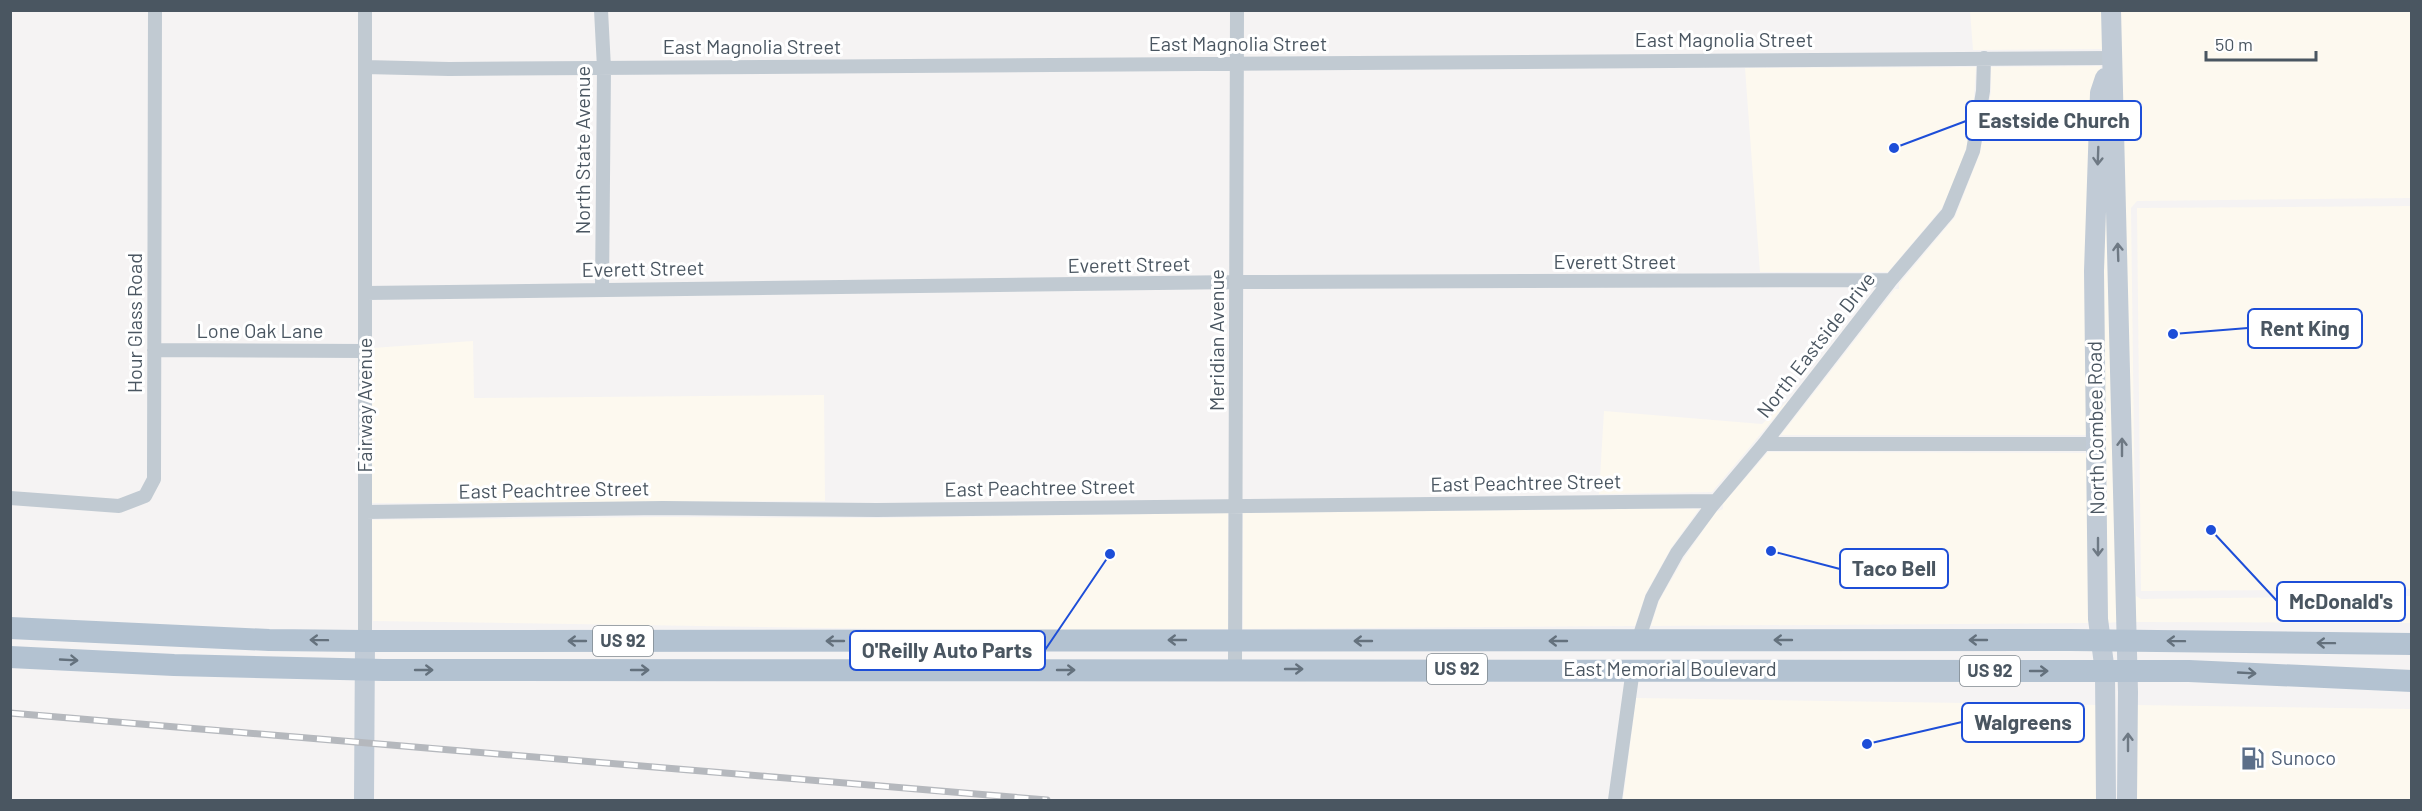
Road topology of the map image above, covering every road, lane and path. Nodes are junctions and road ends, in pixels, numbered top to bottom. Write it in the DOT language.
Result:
graph roads {
  1 [pos="154,10"];
  2 [pos="365,10"];
  3 [pos="601,10"];
  4 [pos="1237,10"];
  5 [pos="2111,10"];
  6 [pos="1984,58"];
  7 [pos="2112,58"];
  8 [pos="1237,62"];
  9 [pos="364,67"];
  10 [pos="604,68"];
  11 [pos="1891,280"];
  12 [pos="1237,282"];
  13 [pos="602,289"];
  14 [pos="366,293"];
  15 [pos="154,350"];
  16 [pos="365,351"];
  17 [pos="1764,444"];
  18 [pos="2097,444"];
  19 [pos="10,498"];
  20 [pos="1716,501"];
  21 [pos="1236,504"];
  22 [pos="364,512"];
  23 [pos="10,628"];
  24 [pos="365,640"];
  25 [pos="1235,640"];
  26 [pos="1638,640"];
  27 [pos="2100,640"];
  28 [pos="2126,640"];
  29 [pos="800,642"];
  30 [pos="2412,644"];
  31 [pos="10,657"];
  32 [pos="1235,669"];
  33 [pos="1467,669"];
  34 [pos="1633,669"];
  35 [pos="366,670"];
  36 [pos="800,670"];
  37 [pos="2116,672"];
  38 [pos="2412,681"];
  39 [pos="364,801"];
  40 [pos="1615,801"];
  41 [pos="2106,801"];
  42 [pos="2127,801"];
  1 -- 15 [label="street, Hour Glass Road"];
  2 -- 9 [label="street, Fairway Avenue"];
  3 -- 10 [label="street, North State Avenue"];
  4 -- 8 [label="street, Meridian Avenue"];
  5 -- 7 [label="main road, North Combee Road"];
  6 -- 7 [label="street, East Magnolia Street"];
  6 -- 8 [label="street, East Magnolia Street"];
  6 -- 11 [label="street, North Eastside Drive"];
  7 -- 18 [label="main road, North Combee Road, one-way"];
  28 -- 7 [label="main road, North Combee Road, one-way"];
  8 -- 10 [label="street, East Magnolia Street"];
  8 -- 12 [label="street, Meridian Avenue"];
  9 -- 10 [label="street, East Magnolia Street"];
  9 -- 14 [label="street, Fairway Avenue"];
  10 -- 13 [label="street, North State Avenue"];
  11 -- 12 [label="street, Everett Street"];
  11 -- 17 [label="street, North Eastside Drive"];
  12 -- 13 [label="street, Everett Street"];
  12 -- 21 [label="street, Meridian Avenue"];
  13 -- 14 [label="street, Everett Street"];
  14 -- 16 [label="street, Fairway Avenue"];
  15 -- 16 [label="street, Lone Oak Lane"];
  15 -- 19 [label="street, Hour Glass Road"];
  16 -- 22 [label="street, Fairway Avenue"];
  17 -- 18 [label="street"];
  17 -- 20 [label="street, North Eastside Drive"];
  18 -- 27 [label="main road, North Combee Road, one-way"];
  20 -- 21 [label="street, East Peachtree Street"];
  20 -- 26 [label="street, North Eastside Drive"];
  21 -- 22 [label="street, East Peachtree Street"];
  21 -- 25 [label="street, Meridian Avenue"];
  22 -- 24 [label="street, Fairway Avenue"];
  24 -- 23 [label="main road, US 92, one-way"];
  29 -- 24 [label="main road, US 92, one-way"];
  24 -- 35 [label="main road, Fairway Avenue"];
  26 -- 25 [label="main road, East Memorial Boulevard / US 92, one-way"];
  25 -- 29 [label="main road, US 92, one-way"];
  25 -- 32 [label="street, Meridian Avenue"];
  27 -- 26 [label="main road, East Memorial Boulevard / US 92, one-way"];
  26 -- 33 [label="main road"];
  27 -- 28 [label="main road, US 92"];
  27 -- 37 [label="main road, North Combee Road"];
  30 -- 28 [label="main road, US 92, one-way"];
  28 -- 37 [label="main road, North Combee Road"];
  29 -- 36 [label="main road"];
  31 -- 35 [label="main road, US 92, one-way"];
  32 -- 33 [label="main road, East Memorial Boulevard / US 92, one-way"];
  36 -- 32 [label="main road, US 92, one-way"];
  33 -- 34 [label="main road, East Memorial Boulevard / US 92"];
  34 -- 37 [label="main road, East Memorial Boulevard / US 92, one-way"];
  34 -- 40 [label="street"];
  35 -- 36 [label="main road, US 92, one-way"];
  35 -- 39 [label="main road, Fairway Avenue"];
  37 -- 38 [label="main road, US 92, one-way"];
  37 -- 41 [label="main road, North Combee Road"];
  42 -- 37 [label="main road, North Combee Road, one-way"];
}
